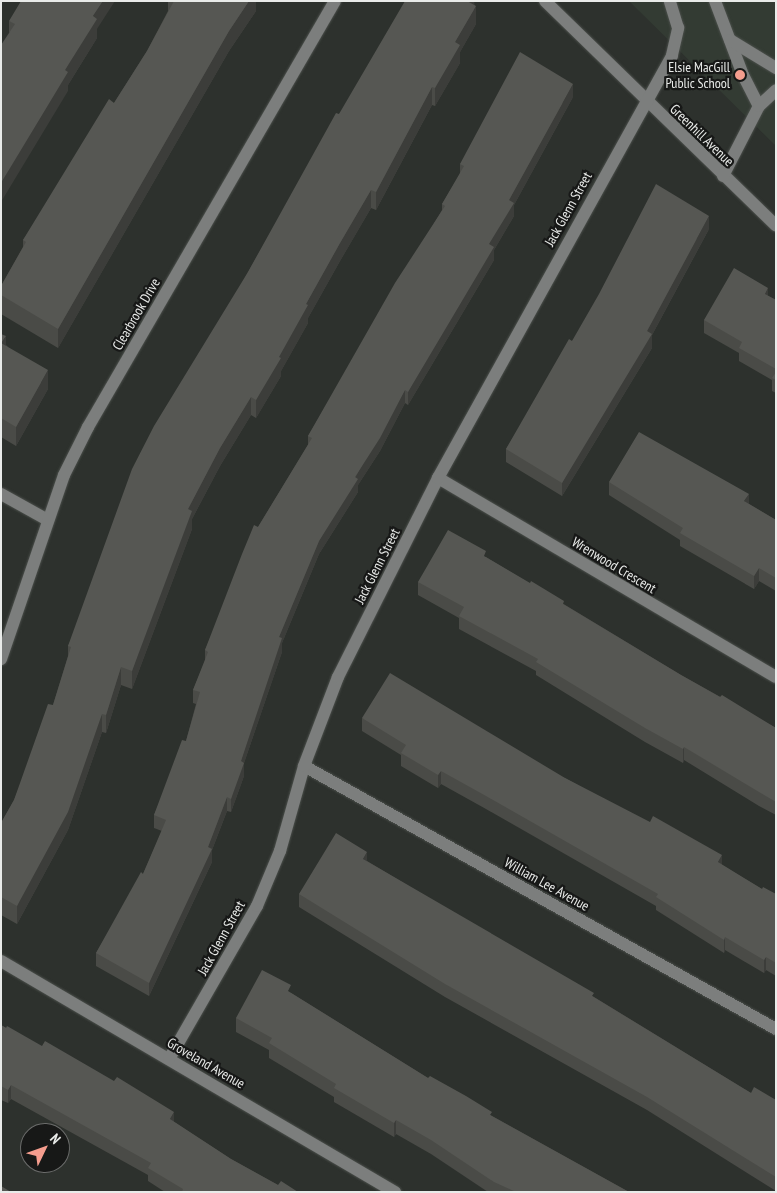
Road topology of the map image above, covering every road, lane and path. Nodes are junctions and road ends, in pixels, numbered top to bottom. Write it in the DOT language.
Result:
graph roads {
  1 [pos="335,1"];
  2 [pos="545,1"];
  3 [pos="670,1"];
  4 [pos="715,1"];
  5 [pos="730,40"];
  6 [pos="776,68"];
  7 [pos="776,90"];
  8 [pos="644,100"];
  9 [pos="760,106"];
  10 [pos="724,176"];
  11 [pos="776,226"];
  12 [pos="438,478"];
  13 [pos="1,494"];
  14 [pos="48,520"];
  15 [pos="1,659"];
  16 [pos="776,677"];
  17 [pos="304,766"];
  18 [pos="1,961"];
  19 [pos="776,1029"];
  20 [pos="169,1059"];
  21 [pos="395,1192"];
  1 -- 14 [label="street, Clearbrook Drive"];
  2 -- 8 [label="street, Greenhill Avenue"];
  3 -- 8 [label="street, Jack Glenn Street"];
  4 -- 5 [label="street"];
  5 -- 6 [label="street"];
  5 -- 9 [label="street"];
  7 -- 9 [label="street"];
  8 -- 10 [label="street, Greenhill Avenue"];
  8 -- 12 [label="street, Jack Glenn Street"];
  9 -- 10 [label="street"];
  10 -- 11 [label="street, Greenhill Avenue"];
  12 -- 16 [label="street, Wrenwood Crescent"];
  12 -- 17 [label="street, Jack Glenn Street"];
  13 -- 14 [label="street"];
  14 -- 15 [label="street, Clearbrook Drive"];
  17 -- 19 [label="street, William Lee Avenue"];
  17 -- 20 [label="street, Jack Glenn Street"];
  18 -- 20 [label="street, Groveland Avenue"];
  20 -- 21 [label="street, Groveland Avenue"];
}
